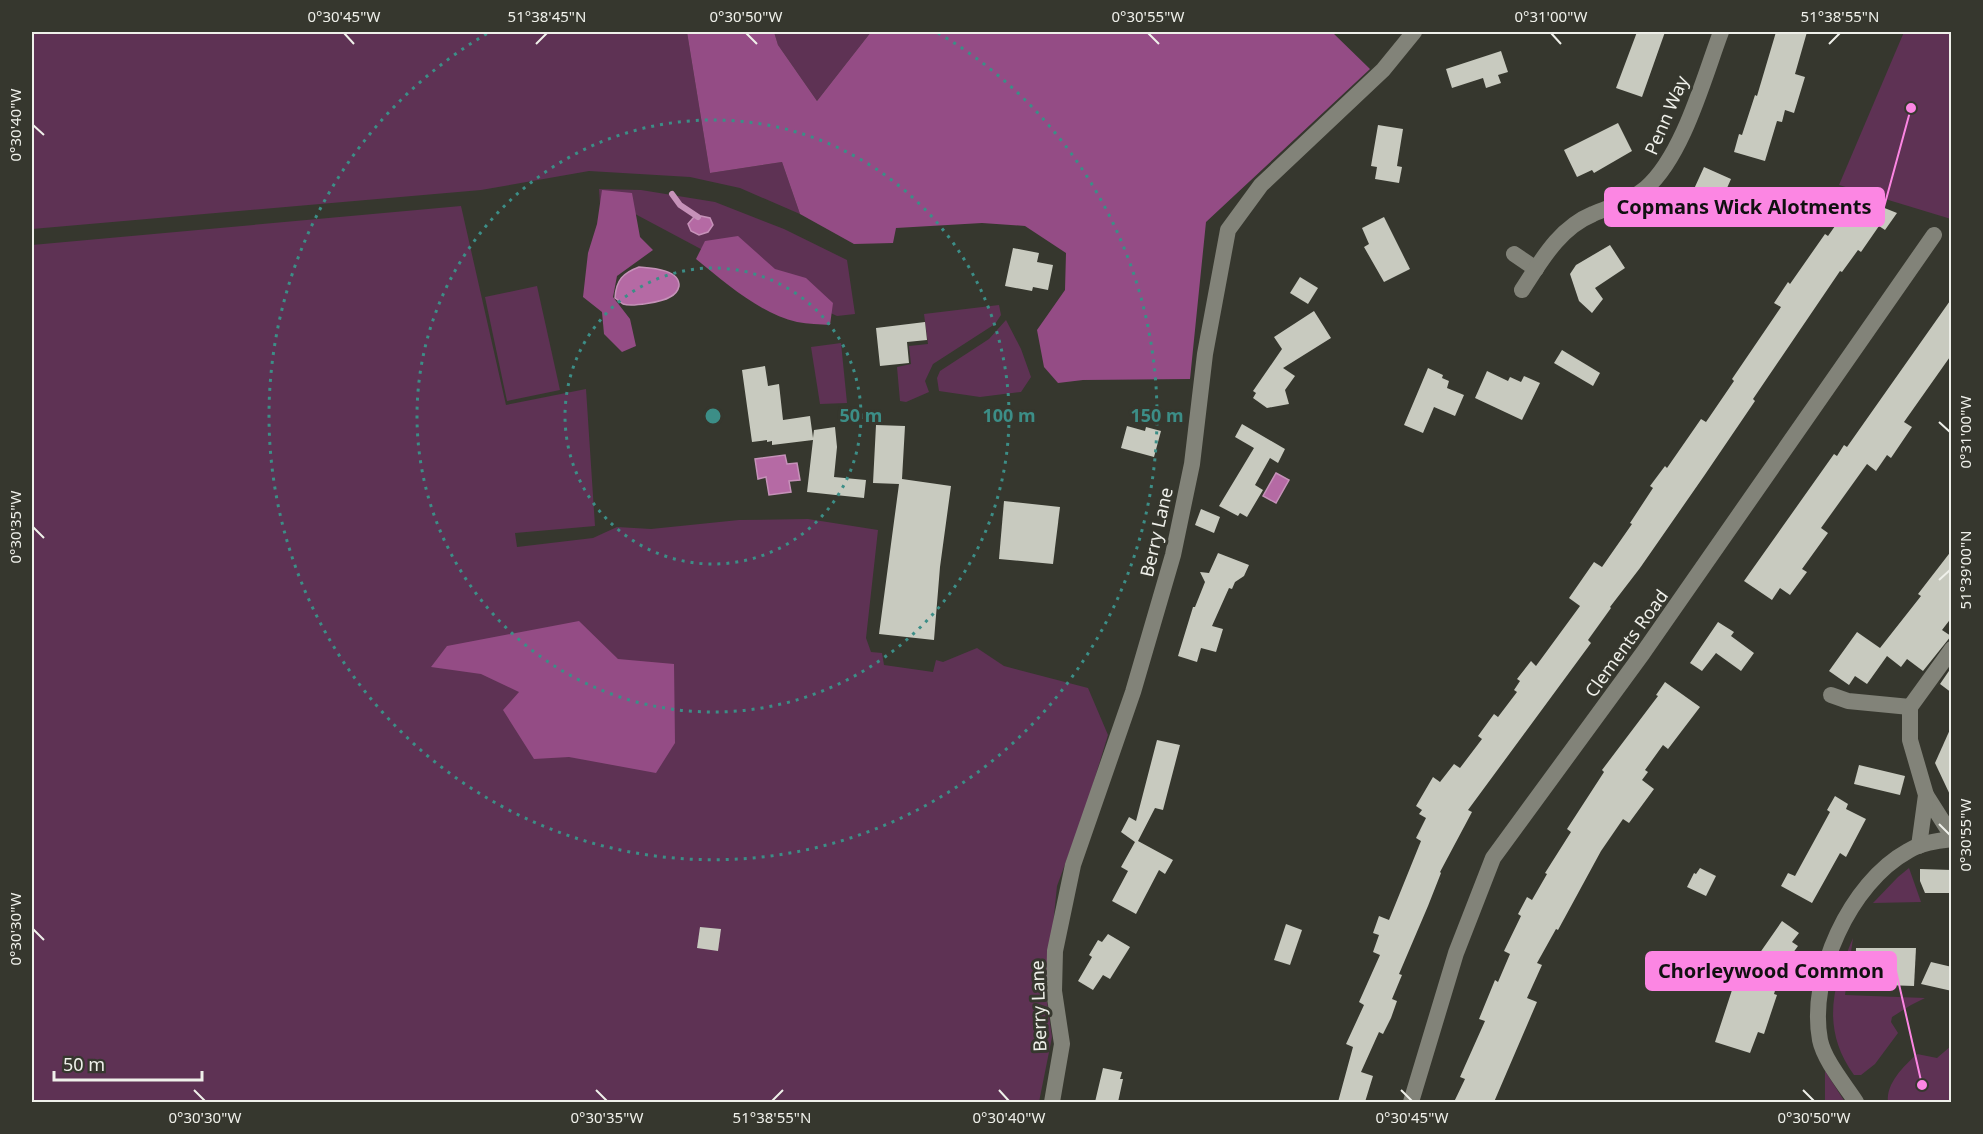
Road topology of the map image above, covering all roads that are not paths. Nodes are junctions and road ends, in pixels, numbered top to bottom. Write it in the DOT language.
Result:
graph roads {
  1 [pos="1414,32"];
  2 [pos="1721,32"];
  3 [pos="1934,235"];
  4 [pos="1514,254"];
  5 [pos="1536,269"];
  6 [pos="1522,290"];
  7 [pos="1952,650"];
  8 [pos="1832,695"];
  9 [pos="1910,707"];
  10 [pos="1926,795"];
  11 [pos="1952,837"];
  12 [pos="1919,846"];
  13 [pos="1052,1102"];
  14 [pos="1411,1102"];
  15 [pos="1856,1102"];
  1 -- 13 [label="street, Berry Lane"];
  2 -- 5 [label="street, Penn Way"];
  3 -- 14 [label="street, Clements Road"];
  4 -- 5 [label="street"];
  5 -- 6 [label="street, Penn Way"];
  7 -- 9 [label="street"];
  8 -- 9 [label="street"];
  9 -- 10 [label="street"];
  10 -- 11 [label="street"];
  10 -- 12 [label="street"];
  11 -- 12 [label="street"];
  12 -- 15 [label="street"];
}
